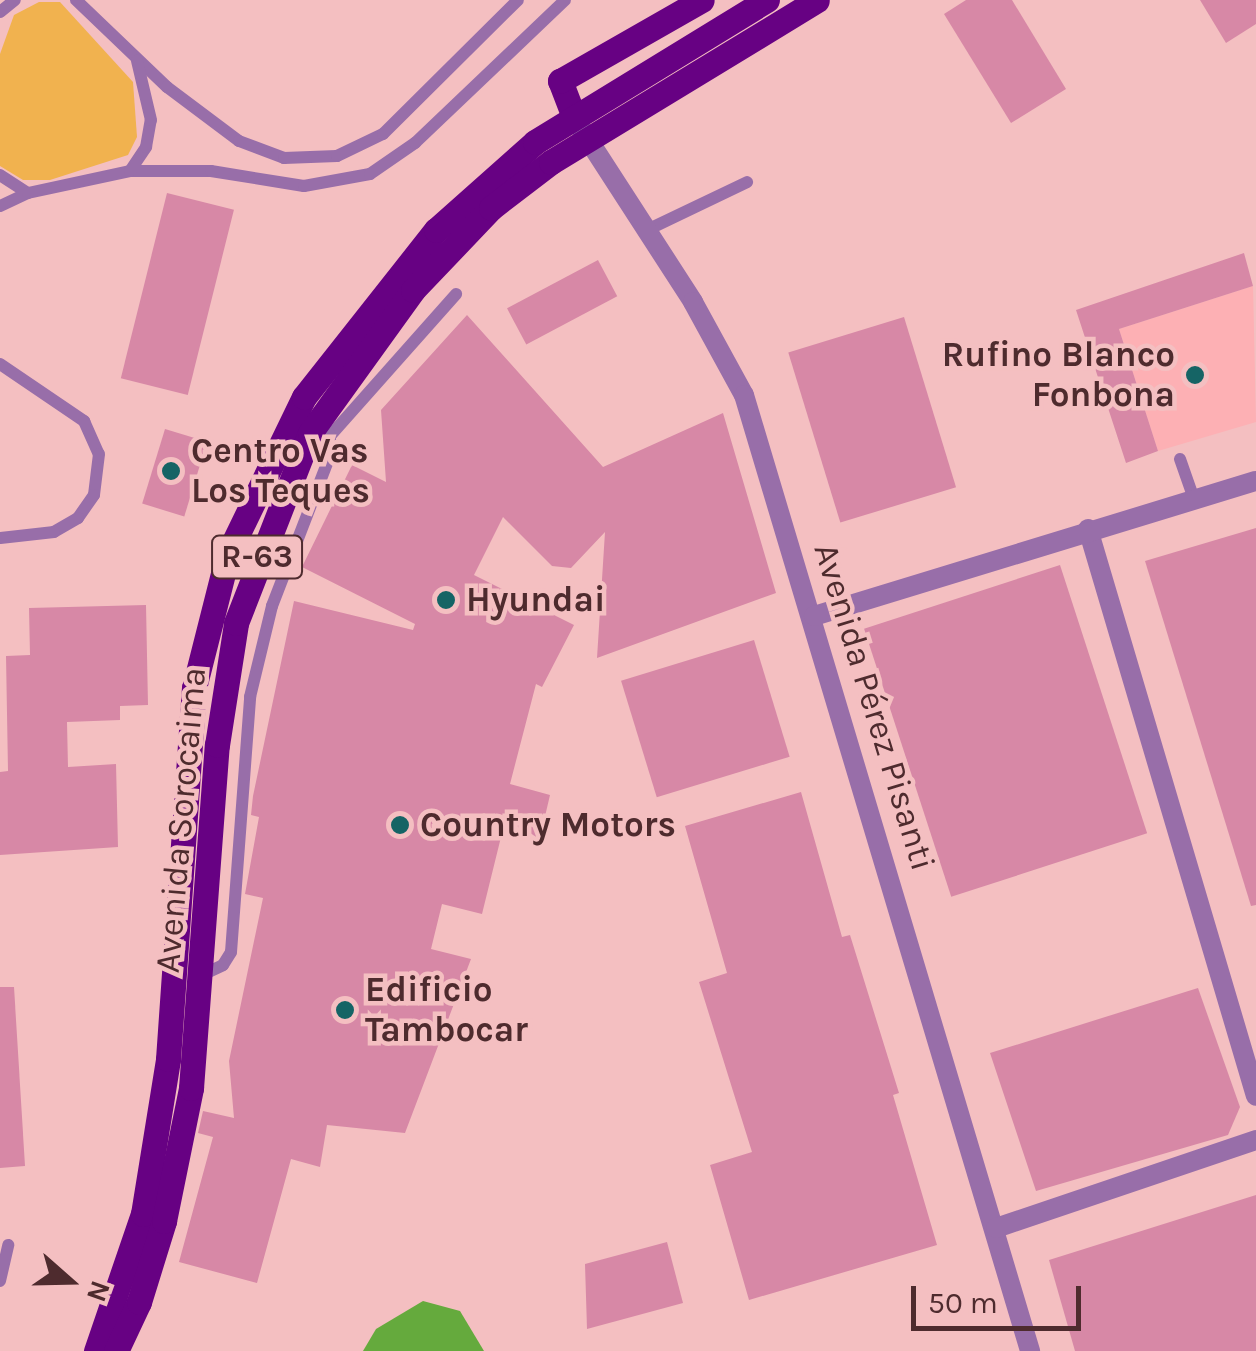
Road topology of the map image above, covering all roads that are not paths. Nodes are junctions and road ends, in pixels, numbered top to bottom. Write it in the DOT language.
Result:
graph roads {
  1 [pos="16,0"];
  2 [pos="76,0"];
  3 [pos="518,0"];
  4 [pos="565,0"];
  5 [pos="702,0"];
  6 [pos="767,0"];
  7 [pos="817,0"];
  8 [pos="0,12"];
  9 [pos="136,59"];
  10 [pos="580,128"];
  11 [pos="130,171"];
  12 [pos="0,175"];
  13 [pos="748,182"];
  14 [pos="28,194"];
  15 [pos="0,206"];
  16 [pos="647,230"];
  17 [pos="456,294"];
  18 [pos="0,364"];
  19 [pos="318,417"];
  20 [pos="1180,459"];
  21 [pos="1256,481"];
  22 [pos="1194,499"];
  23 [pos="1088,530"];
  24 [pos="0,538"];
  25 [pos="814,616"];
  26 [pos="1256,1096"];
  27 [pos="1256,1140"];
  28 [pos="153,1218"];
  29 [pos="996,1228"];
  30 [pos="8,1244"];
  31 [pos="0,1281"];
  32 [pos="96,1351"];
  33 [pos="116,1351"];
  34 [pos="1030,1351"];
  1 -- 8 [label="lane"];
  2 -- 9 [label="lane"];
  3 -- 9 [label="lane"];
  4 -- 11 [label="lane"];
  5 -- 10 [label="main road"];
  6 -- 10 [label="main road, Avenida Sorocaima / R-63"];
  7 -- 10 [label="main road, Avenida Sorocaima / R-63"];
  9 -- 11 [label="lane"];
  10 -- 16 [label="street, Avenida Pérez Pisanti"];
  10 -- 19 [label="main road, Avenida Sorocaima / R-63"];
  11 -- 14 [label="lane"];
  12 -- 14 [label="lane"];
  13 -- 16 [label="lane"];
  14 -- 15 [label="lane"];
  16 -- 25 [label="street, Avenida Pérez Pisanti"];
  17 -- 19 [label="lane"];
  18 -- 24 [label="lane"];
  19 -- 28 [label="main road, Avenida Sorocaima / R-63"];
  19 -- 28 [label="main road, Avenida Sorocaima / R-63"];
  20 -- 22 [label="lane"];
  21 -- 22 [label="street"];
  22 -- 23 [label="street"];
  23 -- 25 [label="street"];
  23 -- 26 [label="street"];
  25 -- 29 [label="street, Avenida Pérez Pisanti"];
  27 -- 29 [label="street"];
  28 -- 32 [label="main road, Avenida Sorocaima / R-63"];
  28 -- 33 [label="main road, Avenida Sorocaima / R-63"];
  29 -- 34 [label="street, Avenida Pérez Pisanti"];
  30 -- 31 [label="lane"];
}
